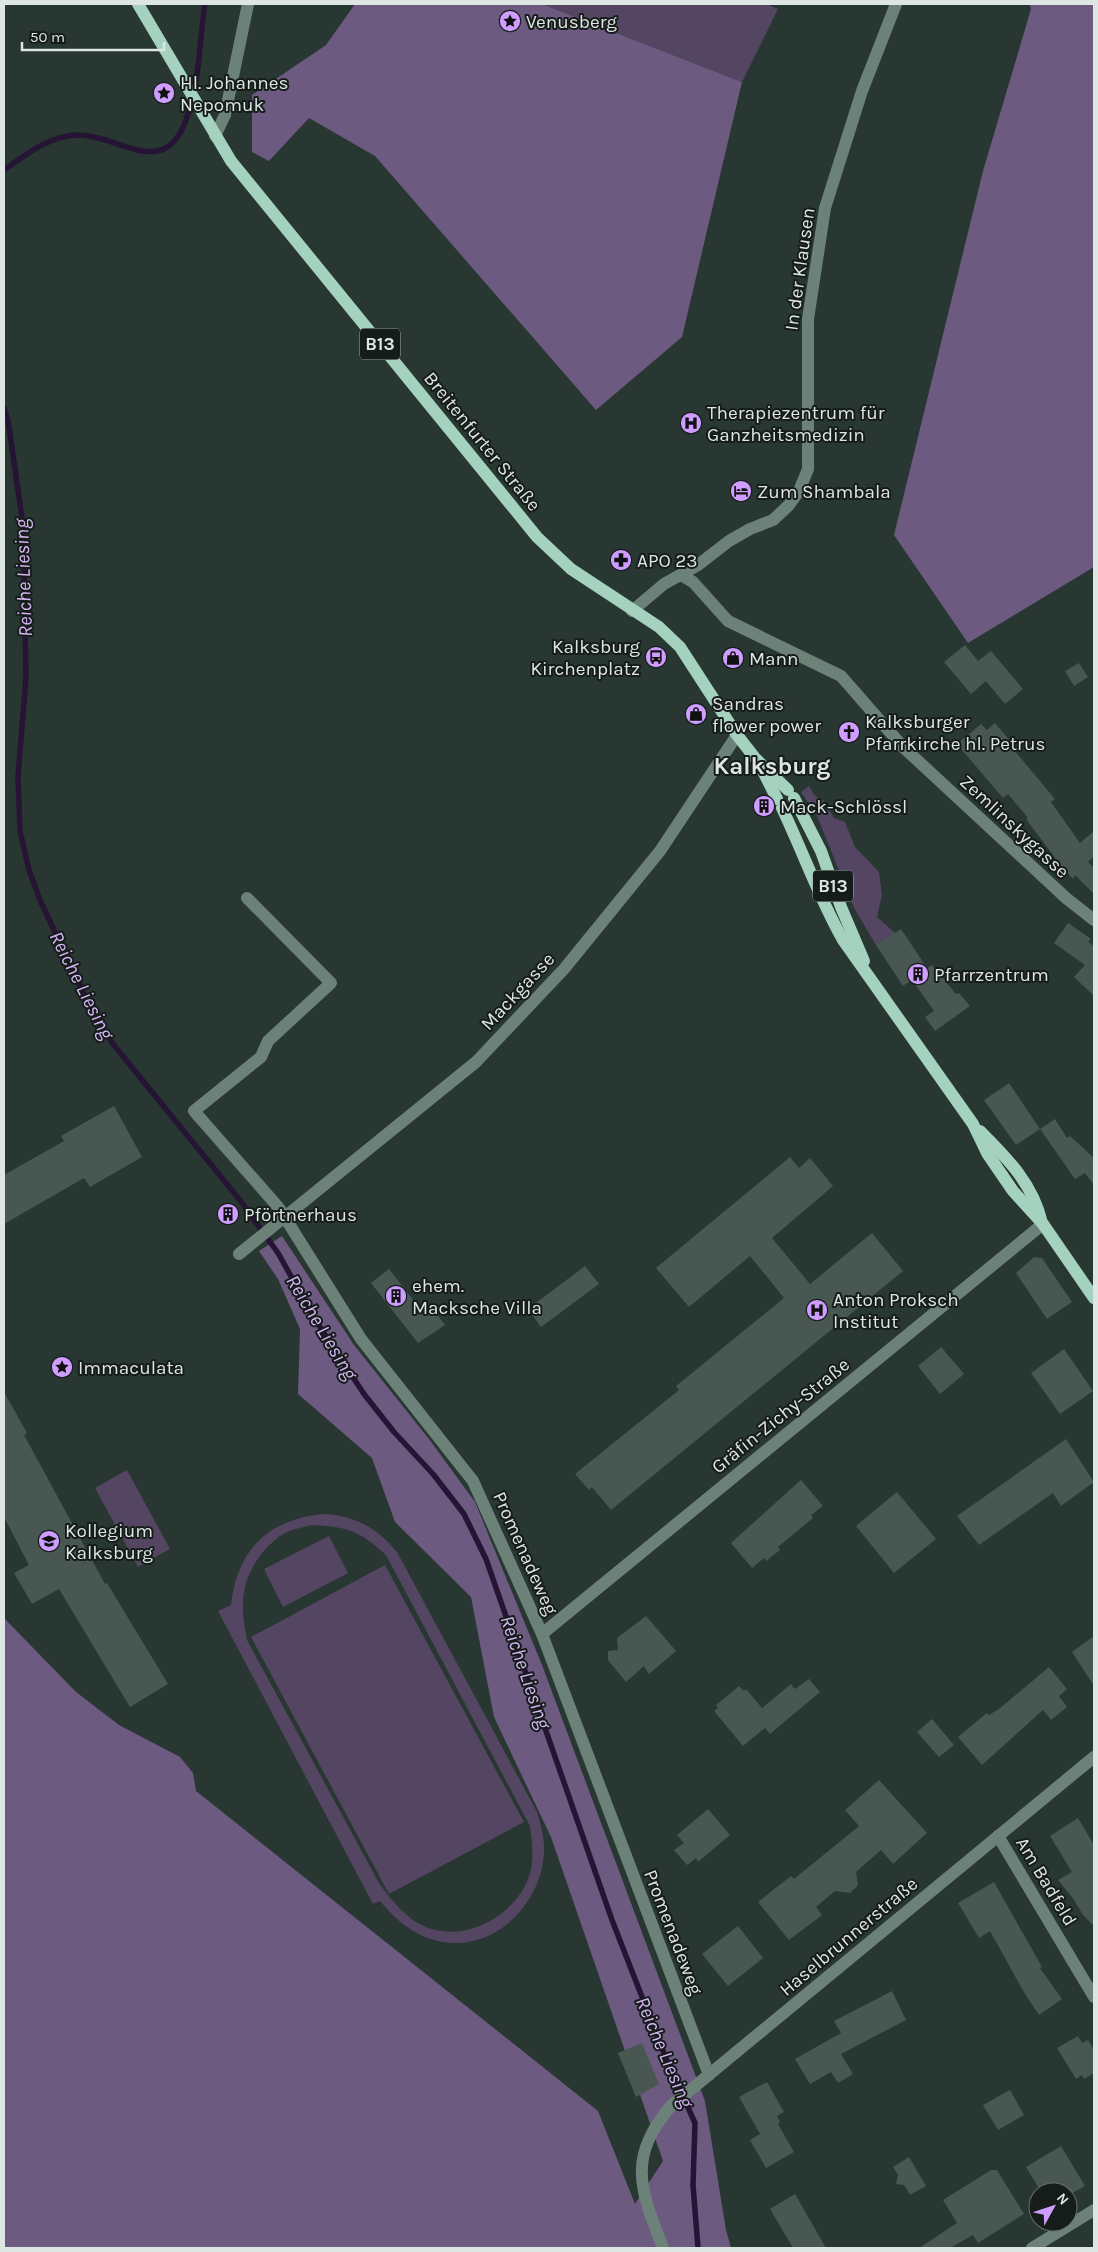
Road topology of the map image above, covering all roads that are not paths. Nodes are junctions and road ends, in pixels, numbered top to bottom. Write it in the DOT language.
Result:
graph roads {
  1 [pos="138,4"];
  2 [pos="248,4"];
  3 [pos="896,4"];
  4 [pos="215,136"];
  5 [pos="681,574"];
  6 [pos="632,611"];
  7 [pos="736,735"];
  8 [pos="756,758"];
  9 [pos="247,898"];
  10 [pos="1094,920"];
  11 [pos="869,975"];
  12 [pos="281,1222"];
  13 [pos="1043,1224"];
  14 [pos="239,1254"];
  15 [pos="1094,1298"];
  16 [pos="542,1634"];
  17 [pos="1094,1757"];
  18 [pos="998,1836"];
  19 [pos="1094,1997"];
  20 [pos="709,2075"];
  21 [pos="1094,2210"];
  22 [pos="663,2248"];
  23 [pos="1032,2248"];
  1 -- 4 [label="main road, Breitenfurter Straße / B13"];
  2 -- 4 [label="street"];
  3 -- 5 [label="street, In der Klausen"];
  4 -- 6 [label="main road, Breitenfurter Straße / B13"];
  5 -- 6 [label="street, In der Klausen"];
  5 -- 10 [label="street, Zemlinskygasse"];
  6 -- 7 [label="main road, Breitenfurter Straße / B13"];
  7 -- 8 [label="main road, Breitenfurter Straße / B13"];
  7 -- 12 [label="street, Mackgasse"];
  8 -- 11 [label="main road, Breitenfurter Straße / B13"];
  8 -- 11 [label="main road, Breitenfurter Straße / B13"];
  9 -- 12 [label="street, Promenadeweg"];
  11 -- 13 [label="main road, Breitenfurter Straße / B13"];
  12 -- 14 [label="street, Mackgasse"];
  12 -- 16 [label="street, Promenadeweg"];
  13 -- 15 [label="main road, Breitenfurter Straße / B13"];
  13 -- 16 [label="street, Gräfin-Zichy-Straße"];
  16 -- 20 [label="street, Promenadeweg"];
  17 -- 18 [label="street, Haselbrunnerstraße"];
  18 -- 19 [label="street, Am Badfeld"];
  18 -- 20 [label="street, Haselbrunnerstraße"];
  20 -- 22 [label="street, Haselbrunnerstraße"];
  21 -- 23 [label="street"];
}
